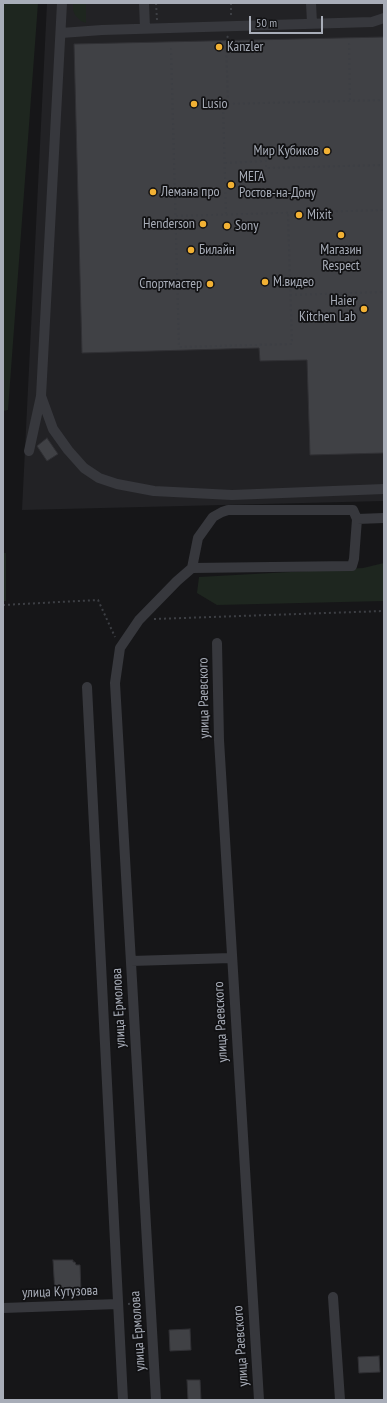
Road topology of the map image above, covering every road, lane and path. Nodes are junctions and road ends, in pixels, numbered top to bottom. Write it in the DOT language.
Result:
graph roads {
  1 [pos="62,3"];
  2 [pos="144,3"];
  3 [pos="156,3"];
  4 [pos="230,3"];
  5 [pos="311,3"];
  6 [pos="384,18"];
  7 [pos="312,24"];
  8 [pos="231,26"];
  9 [pos="145,28"];
  10 [pos="157,28"];
  11 [pos="61,33"];
  12 [pos="349,43"];
  13 [pos="171,48"];
  14 [pos="384,100"];
  15 [pos="350,101"];
  16 [pos="228,104"];
  17 [pos="225,162"];
  18 [pos="384,164"];
  19 [pos="384,210"];
  20 [pos="288,212"];
  21 [pos="226,214"];
  22 [pos="176,216"];
  23 [pos="384,292"];
  24 [pos="290,295"];
  25 [pos="41,396"];
  26 [pos="29,451"];
  27 [pos="384,489"];
  28 [pos="384,518"];
  29 [pos="357,519"];
  30 [pos="192,568"];
  31 [pos="3,605"];
  32 [pos="384,611"];
  33 [pos="138,620"];
  34 [pos="217,643"];
  35 [pos="120,648"];
  36 [pos="87,687"];
  37 [pos="231,958"];
  38 [pos="131,961"];
  39 [pos="333,1297"];
  40 [pos="150,1303"];
  41 [pos="118,1304"];
  42 [pos="3,1308"];
  43 [pos="123,1400"];
  44 [pos="156,1400"];
  45 [pos="259,1400"];
  46 [pos="340,1400"];
  1 -- 11 [label="street"];
  2 -- 9 [label="street"];
  3 -- 10 [label="path"];
  4 -- 8 [label="path"];
  5 -- 7 [label="street"];
  6 -- 7 [label="street"];
  7 -- 8 [label="street"];
  8 -- 10 [label="street"];
  8 -- 16 [label="path"];
  9 -- 10 [label="street"];
  9 -- 11 [label="street"];
  11 -- 25 [label="street"];
  12 -- 15 [label="path"];
  13 -- 22 [label="path"];
  14 -- 15 [label="path"];
  15 -- 16 [label="path"];
  16 -- 17 [label="path"];
  17 -- 18 [label="path"];
  17 -- 21 [label="path"];
  19 -- 20 [label="path"];
  20 -- 21 [label="path"];
  20 -- 24 [label="path"];
  21 -- 22 [label="path"];
  22 -- 24 [label="path"];
  23 -- 24 [label="path"];
  25 -- 26 [label="street"];
  25 -- 27 [label="street"];
  28 -- 29 [label="street"];
  29 -- 30 [label="street"];
  29 -- 30 [label="street"];
  30 -- 33 [label="street, улица Ермолова"];
  31 -- 35 [label="path"];
  32 -- 33 [label="path"];
  33 -- 35 [label="street, улица Ермолова"];
  34 -- 37 [label="street, улица Раевского"];
  35 -- 38 [label="street, улица Ермолова"];
  36 -- 41 [label="street, улица Ермолова"];
  37 -- 38 [label="street"];
  37 -- 45 [label="street, улица Раевского"];
  38 -- 40 [label="street, улица Ермолова"];
  39 -- 46 [label="street"];
  40 -- 41 [label="path"];
  40 -- 44 [label="street, улица Ермолова"];
  41 -- 42 [label="street, улица Кутузова"];
  41 -- 43 [label="street, улица Ермолова"];
}
